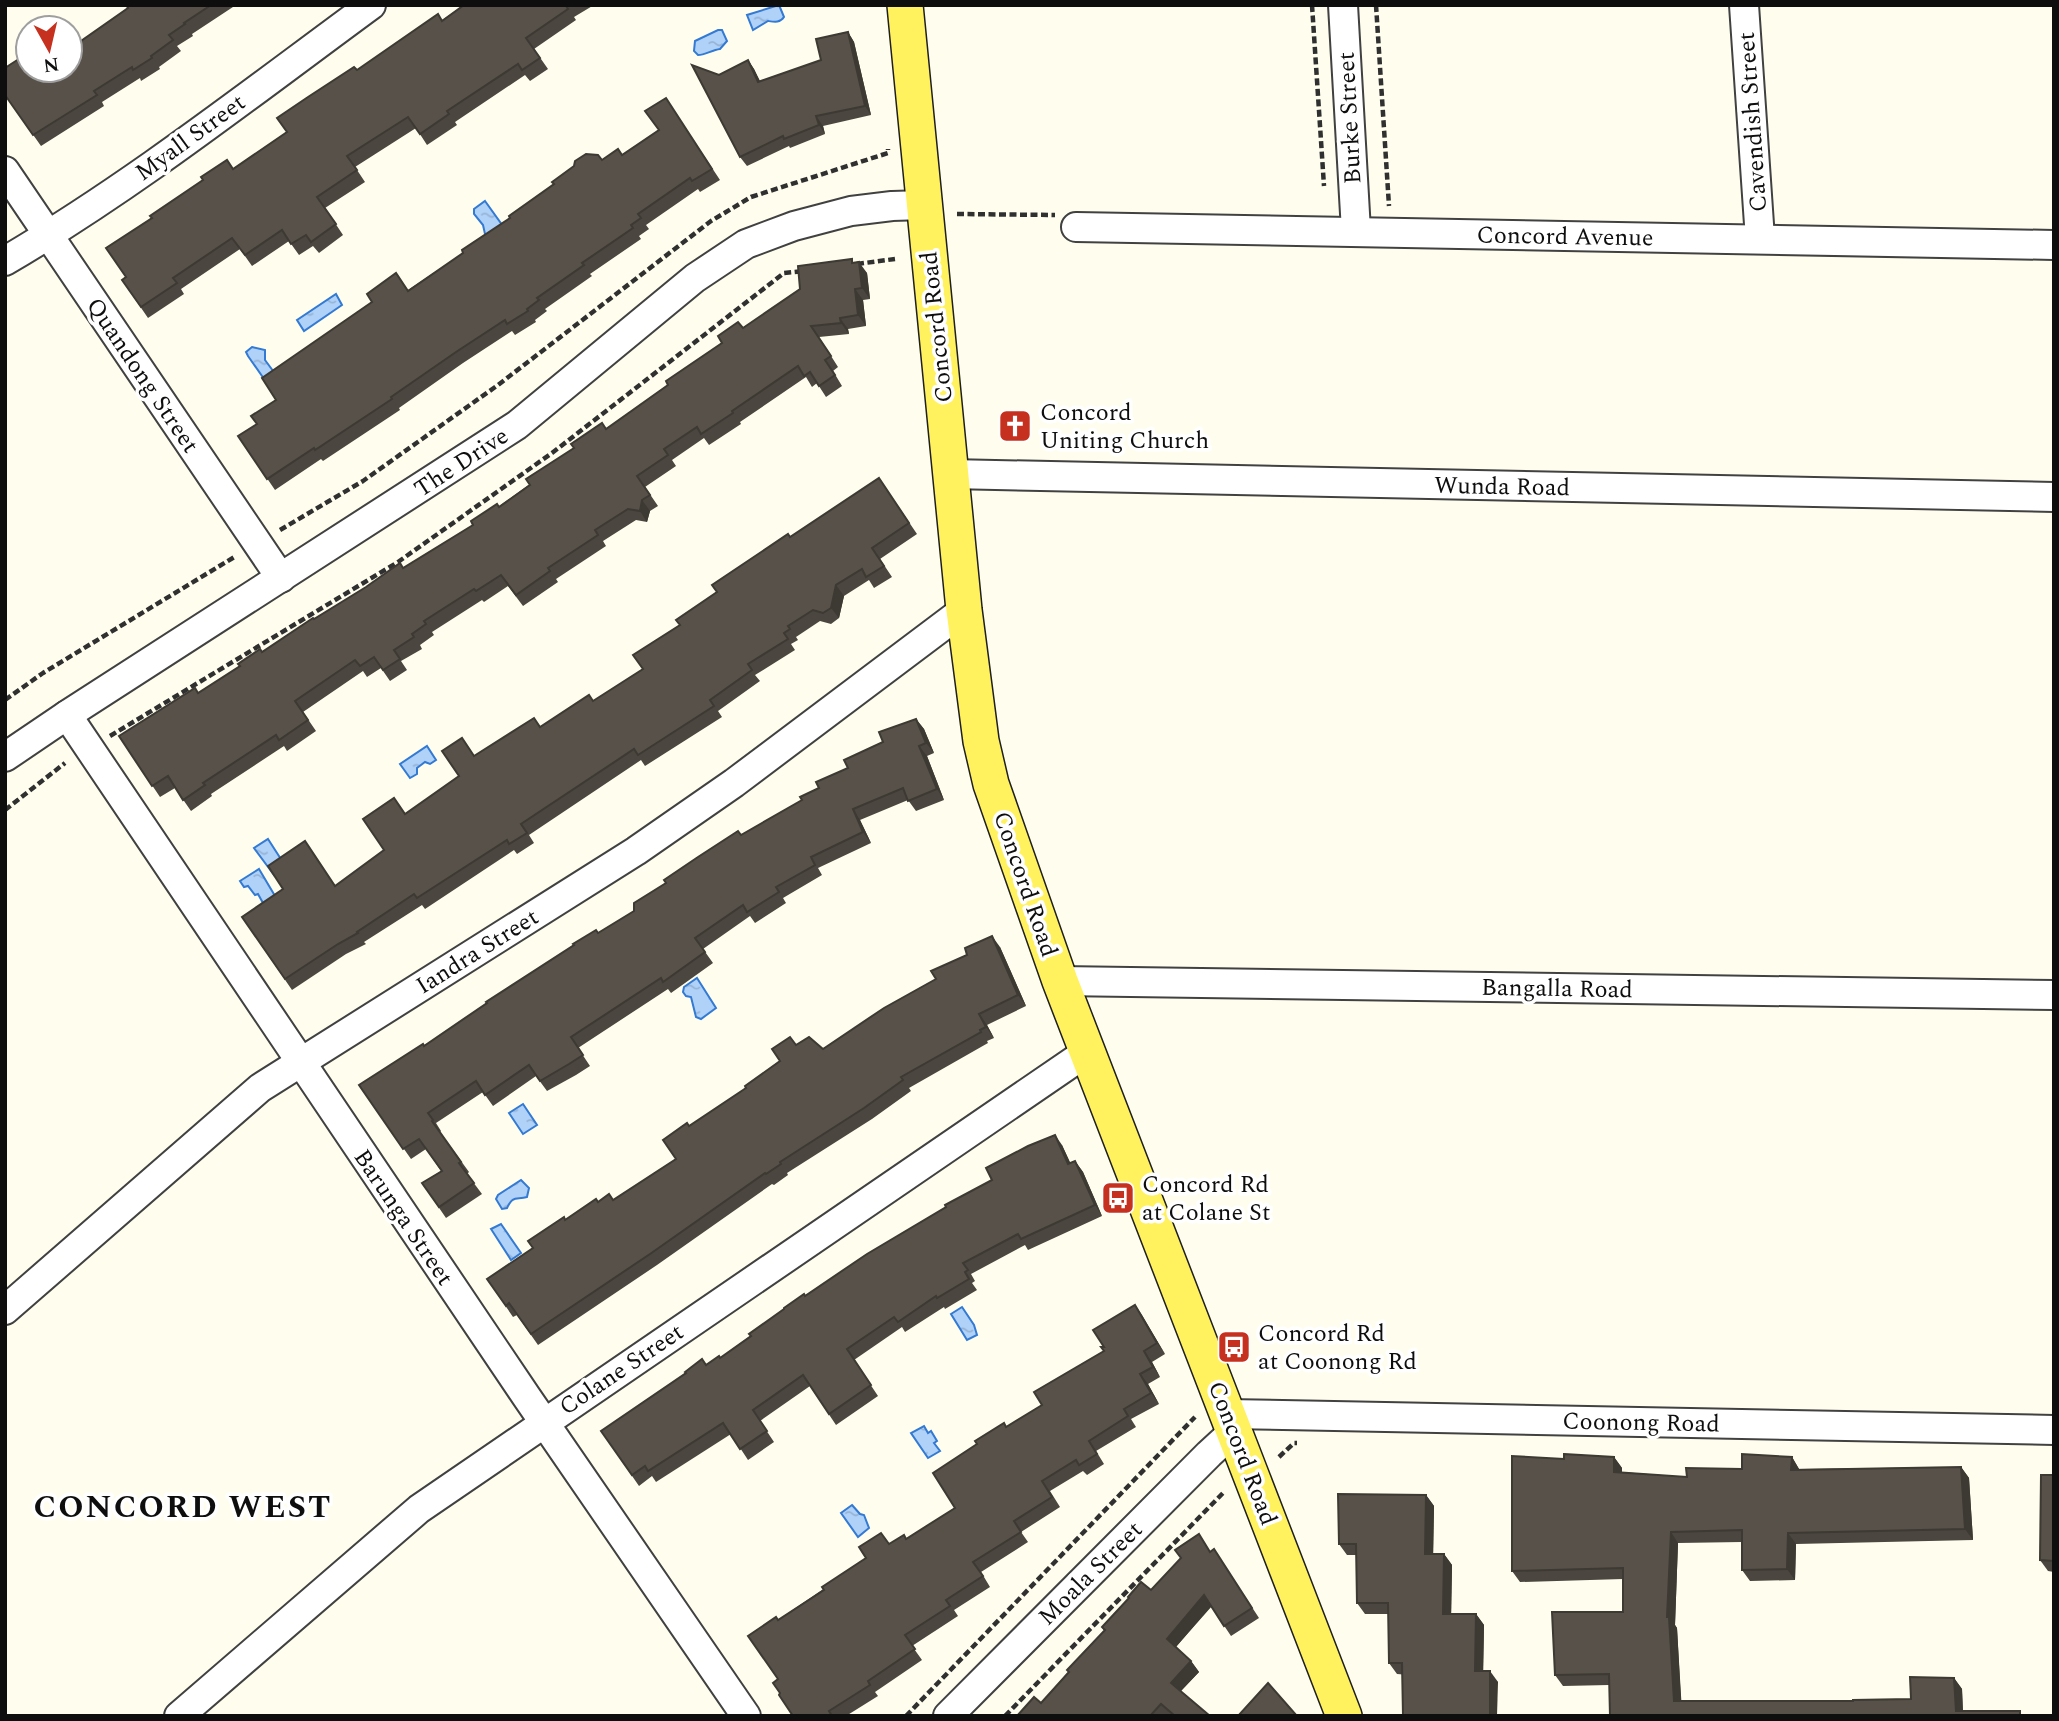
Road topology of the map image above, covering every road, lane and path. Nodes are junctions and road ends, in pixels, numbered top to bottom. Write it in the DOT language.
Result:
graph roads {
  1 [pos="371,5"];
  2 [pos="905,5"];
  3 [pos="1311,5"];
  4 [pos="1343,5"];
  5 [pos="1376,5"];
  6 [pos="1744,5"];
  7 [pos="888,153"];
  8 [pos="5,171"];
  9 [pos="1324,189"];
  10 [pos="924,205"];
  11 [pos="1389,207"];
  12 [pos="957,214"];
  13 [pos="1076,227"];
  14 [pos="1356,231"];
  15 [pos="49,235"];
  16 [pos="1760,239"];
  17 [pos="2054,245"];
  18 [pos="895,260"];
  19 [pos="5,261"];
  20 [pos="853,265"];
  21 [pos="812,270"];
  22 [pos="950,474"];
  23 [pos="2054,497"];
  24 [pos="280,530"];
  25 [pos="243,552"];
  26 [pos="281,578"];
  27 [pos="964,610"];
  28 [pos="5,700"];
  29 [pos="67,715"];
  30 [pos="104,739"];
  31 [pos="5,757"];
  32 [pos="65,763"];
  33 [pos="5,810"];
  34 [pos="1060,981"];
  35 [pos="2054,995"];
  36 [pos="1087,1052"];
  37 [pos="300,1063"];
  38 [pos="5,1310"];
  39 [pos="1219,1421"];
  40 [pos="544,1422"];
  41 [pos="2054,1430"];
  42 [pos="1224,1492"];
  43 [pos="179,1716"];
  44 [pos="747,1716"];
  45 [pos="906,1716"];
  46 [pos="948,1716"];
  47 [pos="1005,1716"];
  48 [pos="1344,1716"];
  1 -- 15 [label="street, Myall Street"];
  2 -- 10 [label="main road, Concord Road"];
  3 -- 9 [label="path"];
  4 -- 14 [label="street, Burke Street"];
  5 -- 11 [label="path"];
  6 -- 16 [label="street, Cavendish Street"];
  7 -- 24 [label="path"];
  8 -- 15 [label="street, Quandong Street"];
  10 -- 22 [label="main road, Concord Road"];
  10 -- 26 [label="street, The Drive"];
  12 -- 13 [label="path"];
  13 -- 14 [label="street, Concord Avenue"];
  14 -- 16 [label="street, Concord Avenue"];
  15 -- 19 [label="street, Myall Street"];
  15 -- 26 [label="street, Quandong Street"];
  16 -- 17 [label="street, Concord Avenue"];
  18 -- 20 [label="path"];
  21 -- 30 [label="path"];
  22 -- 23 [label="street, Wunda Road"];
  22 -- 27 [label="main road, Concord Road"];
  25 -- 28 [label="path"];
  26 -- 29 [label="street, The Drive"];
  27 -- 34 [label="main road, Concord Road"];
  27 -- 37 [label="street, Iandra Street"];
  29 -- 31 [label="street, The Drive"];
  29 -- 37 [label="street, Barunga Street"];
  32 -- 33 [label="path"];
  34 -- 35 [label="street, Bangalla Road"];
  34 -- 36 [label="main road, Concord Road"];
  36 -- 39 [label="main road, Concord Road"];
  36 -- 40 [label="street, Colane Street"];
  37 -- 38 [label="street, Iandra Street"];
  37 -- 40 [label="street, Barunga Street"];
  39 -- 41 [label="street, Coonong Road"];
  39 -- 45 [label="path"];
  39 -- 46 [label="street, Moala Street"];
  39 -- 48 [label="main road, Concord Road"];
  40 -- 43 [label="street, Colane Street"];
  40 -- 44 [label="street, Barunga Street"];
  42 -- 47 [label="path"];
}
